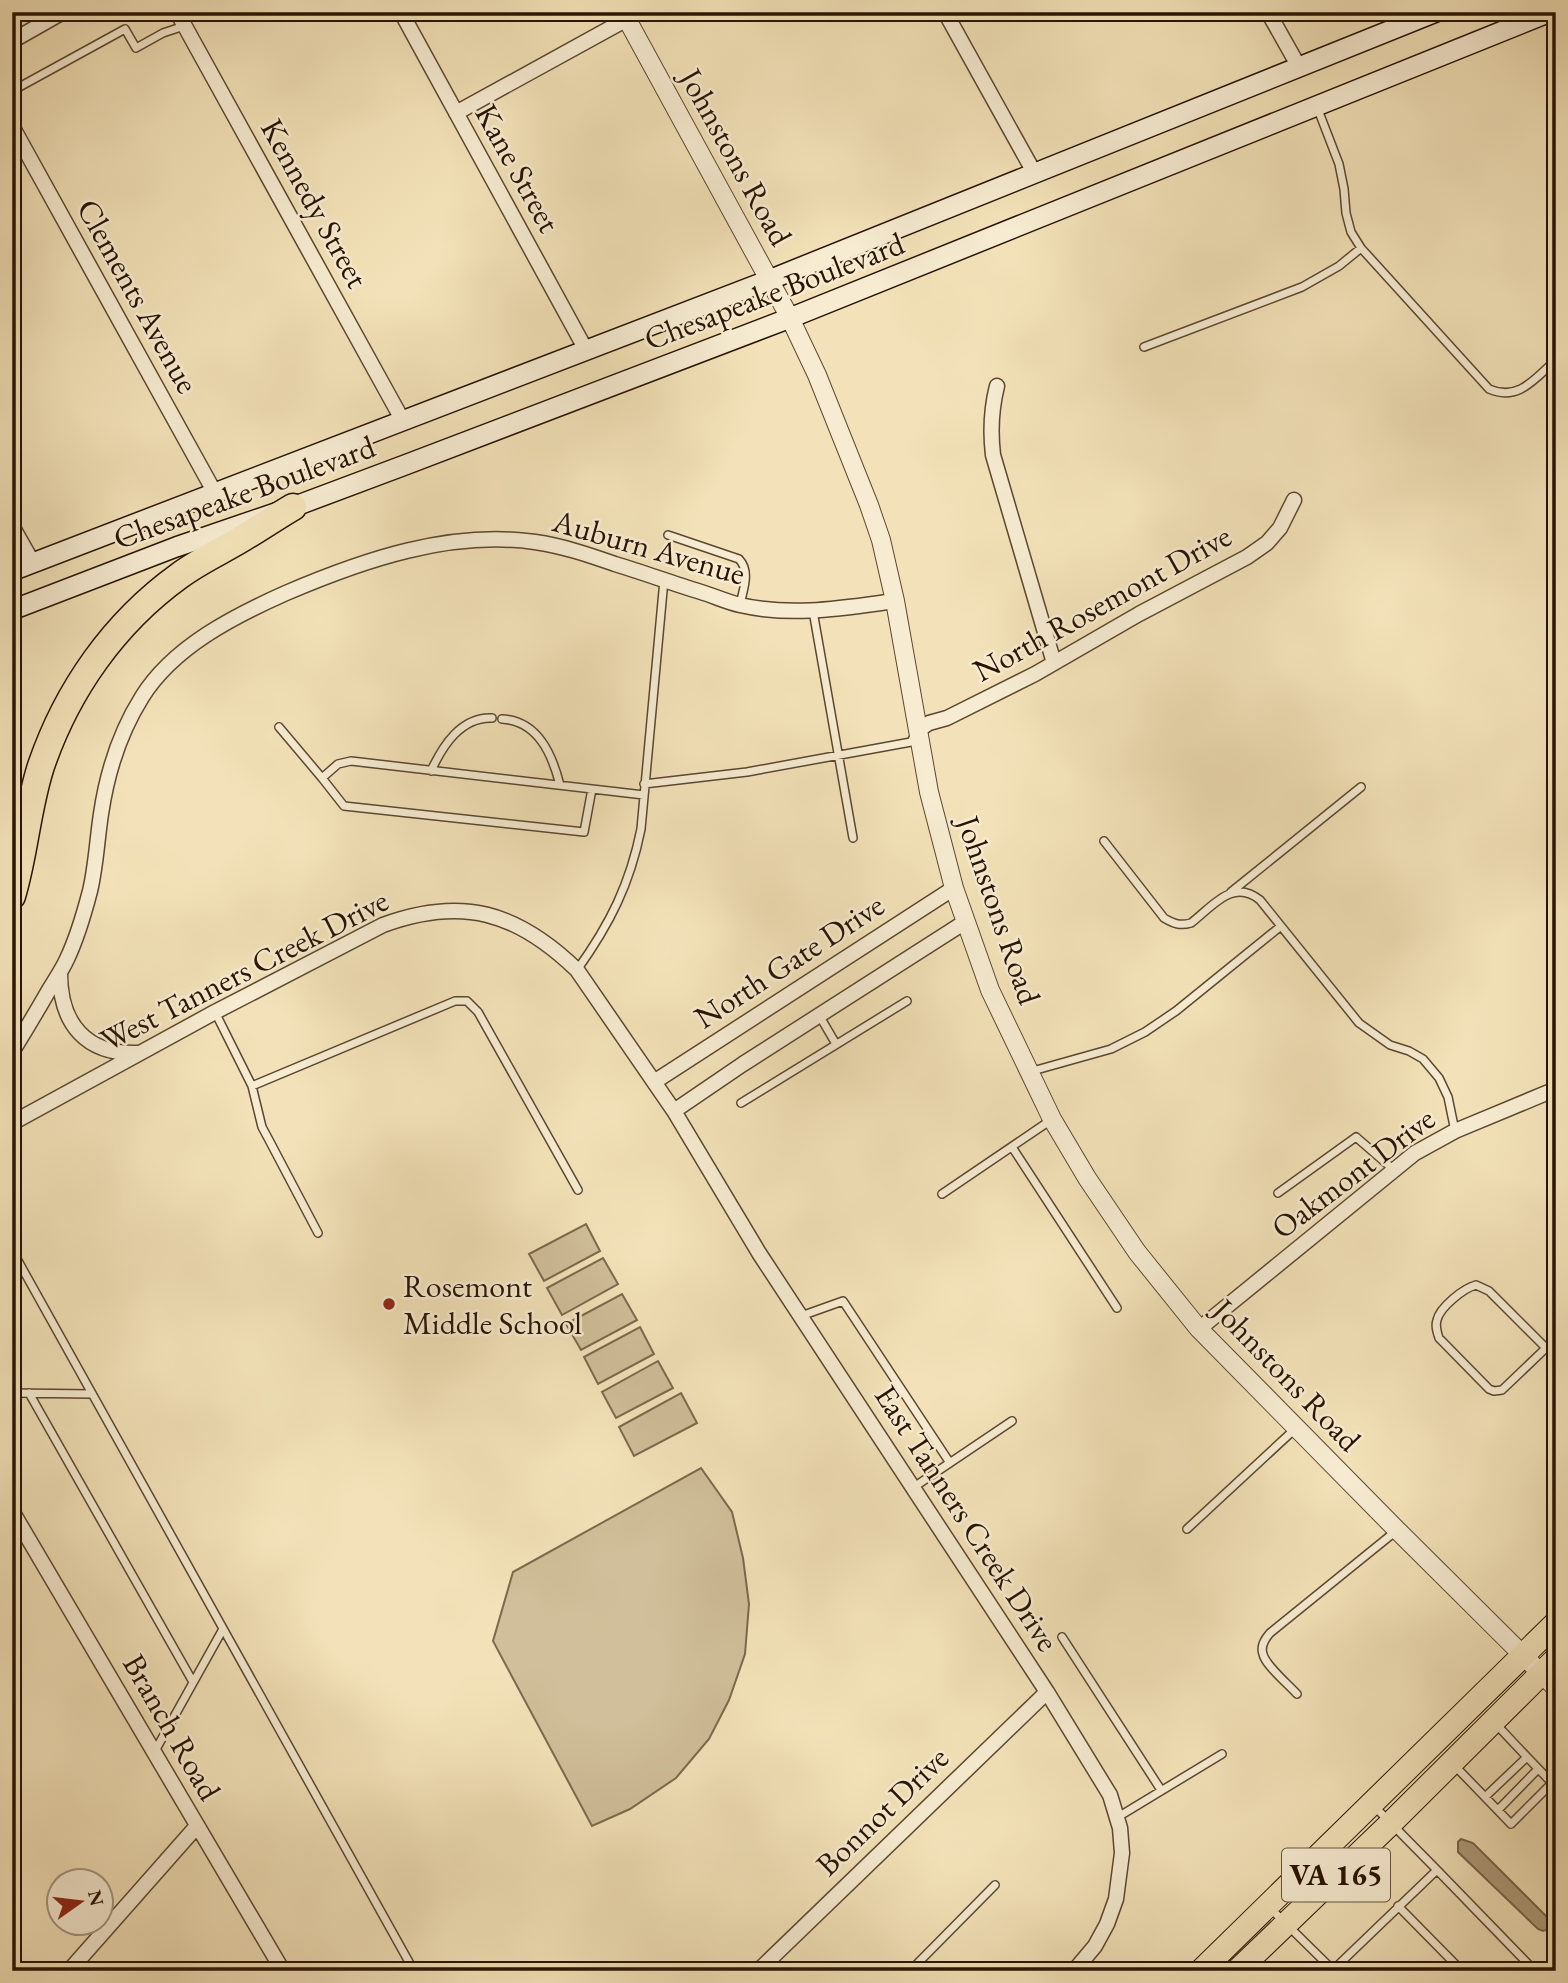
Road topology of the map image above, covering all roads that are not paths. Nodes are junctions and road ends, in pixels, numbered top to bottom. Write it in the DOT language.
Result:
graph roads {
  1 [pos="63,12"];
  2 [pos="177,12"];
  3 [pos="401,12"];
  4 [pos="945,12"];
  5 [pos="1268,12"];
  6 [pos="1436,12"];
  7 [pos="1550,12"];
  8 [pos="625,16"];
  9 [pos="185,26"];
  10 [pos="13,39"];
  11 [pos="1299,67"];
  12 [pos="12,91"];
  13 [pos="1317,106"];
  14 [pos="456,113"];
  15 [pos="12,126"];
  16 [pos="1035,174"];
  17 [pos="1361,248"];
  18 [pos="769,280"];
  19 [pos="790,318"];
  20 [pos="1144,347"];
  21 [pos="586,351"];
  22 [pos="1556,360"];
  23 [pos="998,386"];
  24 [pos="403,421"];
  25 [pos="215,494"];
  26 [pos="1294,500"];
  27 [pos="293,507"];
  28 [pos="12,526"];
  29 [pos="668,535"];
  30 [pos="33,563"];
  31 [pos="12,571"];
  32 [pos="664,580"];
  33 [pos="895,601"];
  34 [pos="740,605"];
  35 [pos="12,610"];
  36 [pos="813,611"];
  37 [pos="1054,663"];
  38 [pos="492,718"];
  39 [pos="502,719"];
  40 [pos="279,727"];
  41 [pos="917,731"];
  42 [pos="838,756"];
  43 [pos="431,771"];
  44 [pos="321,778"];
  45 [pos="644,784"];
  46 [pos="560,785"];
  47 [pos="1361,787"];
  48 [pos="592,789"];
  49 [pos="644,795"];
  50 [pos="853,838"];
  51 [pos="1104,841"];
  52 [pos="954,888"];
  53 [pos="1231,892"];
  54 [pos="12,896"];
  55 [pos="965,922"];
  56 [pos="1281,926"];
  57 [pos="577,970"];
  58 [pos="60,972"];
  59 [pos="907,1001"];
  60 [pos="215,1012"];
  61 [pos="819,1015"];
  62 [pos="836,1044"];
  63 [pos="12,1052"];
  64 [pos="141,1053"];
  65 [pos="1028,1073"];
  66 [pos="654,1082"];
  67 [pos="252,1086"];
  68 [pos="1556,1089"];
  69 [pos="741,1103"];
  70 [pos="674,1111"];
  71 [pos="1052,1119"];
  72 [pos="12,1123"];
  73 [pos="1455,1131"];
  74 [pos="1012,1147"];
  75 [pos="1395,1170"];
  76 [pos="578,1190"];
  77 [pos="1278,1193"];
  78 [pos="942,1194"];
  79 [pos="318,1233"];
  80 [pos="12,1250"];
  81 [pos="1117,1308"];
  82 [pos="801,1316"];
  83 [pos="1199,1329"];
  84 [pos="1556,1338"];
  85 [pos="1546,1348"];
  86 [pos="12,1393"];
  87 [pos="29,1393"];
  88 [pos="91,1394"];
  89 [pos="1012,1421"];
  90 [pos="1296,1428"];
  91 [pos="950,1463"];
  92 [pos="914,1487"];
  93 [pos="12,1511"];
  94 [pos="1187,1530"];
  95 [pos="1397,1530"];
  96 [pos="1556,1623"];
  97 [pos="223,1629"];
  98 [pos="1062,1637"];
  99 [pos="1522,1655"];
  100 [pos="1551,1674"];
  101 [pos="193,1682"];
  102 [pos="1047,1692"];
  103 [pos="1297,1694"];
  104 [pos="1493,1720"];
  105 [pos="154,1752"];
  106 [pos="1222,1754"];
  107 [pos="1527,1757"];
  108 [pos="1451,1762"];
  109 [pos="1556,1768"];
  110 [pos="1538,1769"];
  111 [pos="1551,1783"];
  112 [pos="1161,1790"];
  113 [pos="1485,1797"];
  114 [pos="1372,1803"];
  115 [pos="1497,1810"];
  116 [pos="1118,1817"];
  117 [pos="1390,1824"];
  118 [pos="197,1826"];
  119 [pos="1437,1870"];
  120 [pos="995,1885"];
  121 [pos="1267,1905"];
  122 [pos="1398,1906"];
  123 [pos="1285,1923"];
  124 [pos="1556,1968"];
  125 [pos="1240,1970"];
  126 [pos="69,1971"];
  127 [pos="283,1971"];
  128 [pos="414,1971"];
  129 [pos="758,1971"];
  130 [pos="909,1971"];
  131 [pos="1074,1971"];
  132 [pos="1201,1971"];
  133 [pos="1462,1971"];
  134 [pos="1535,1971"];
  135 [pos="1546,1971"];
  1 -- 10 [label="street"];
  2 -- 9 [label="street, Kennedy Street"];
  3 -- 14 [label="street, Kane Street"];
  4 -- 16 [label="street"];
  5 -- 11 [label="street"];
  6 -- 11 [label="main road, Chesapeake Boulevard"];
  7 -- 13 [label="main road, Chesapeake Boulevard"];
  8 -- 14 [label="street"];
  8 -- 18 [label="street, Johnstons Road"];
  9 -- 12 [label="lane"];
  9 -- 24 [label="street, Kennedy Street"];
  11 -- 16 [label="main road, Chesapeake Boulevard"];
  13 -- 17 [label="lane"];
  13 -- 19 [label="main road, Chesapeake Boulevard"];
  14 -- 21 [label="street, Kane Street"];
  15 -- 25 [label="street, Clements Avenue"];
  16 -- 18 [label="main road, Chesapeake Boulevard"];
  17 -- 20 [label="lane"];
  17 -- 22 [label="lane"];
  18 -- 19 [label="street, Johnstons Road"];
  18 -- 21 [label="main road, Chesapeake Boulevard"];
  19 -- 27 [label="main road, Chesapeake Boulevard"];
  19 -- 33 [label="street, Johnstons Road"];
  21 -- 24 [label="main road, Chesapeake Boulevard"];
  23 -- 37 [label="street"];
  24 -- 25 [label="main road, Chesapeake Boulevard"];
  25 -- 30 [label="main road, Chesapeake Boulevard"];
  26 -- 37 [label="street, North Rosemont Drive"];
  27 -- 35 [label="main road, Chesapeake Boulevard"];
  27 -- 54 [label="highway"];
  28 -- 30 [label="street"];
  29 -- 34 [label="lane"];
  30 -- 31 [label="main road, Chesapeake Boulevard"];
  32 -- 34 [label="street, Auburn Avenue"];
  32 -- 45 [label="lane"];
  32 -- 58 [label="street, Auburn Avenue"];
  33 -- 36 [label="street, Auburn Avenue"];
  33 -- 41 [label="street, Johnstons Road"];
  34 -- 36 [label="street, Auburn Avenue"];
  36 -- 42 [label="lane"];
  37 -- 41 [label="street, North Rosemont Drive"];
  38 -- 43 [label="lane"];
  39 -- 46 [label="lane"];
  40 -- 44 [label="lane"];
  41 -- 42 [label="lane"];
  41 -- 52 [label="street, Johnstons Road"];
  42 -- 45 [label="lane"];
  42 -- 50 [label="lane"];
  43 -- 44 [label="lane"];
  43 -- 46 [label="lane"];
  44 -- 48 [label="lane"];
  45 -- 49 [label="lane"];
  46 -- 48 [label="lane"];
  47 -- 53 [label="lane"];
  48 -- 49 [label="lane"];
  49 -- 57 [label="lane"];
  51 -- 53 [label="lane"];
  52 -- 55 [label="street, Johnstons Road"];
  52 -- 66 [label="street, North Gate Drive"];
  53 -- 56 [label="lane"];
  55 -- 61 [label="street, North Gate Drive"];
  55 -- 65 [label="street, Johnstons Road"];
  56 -- 65 [label="lane"];
  56 -- 73 [label="lane"];
  57 -- 60 [label="street, West Tanners Creek Drive"];
  57 -- 66 [label="street, West Tanners Creek Drive"];
  58 -- 63 [label="street, Auburn Avenue"];
  58 -- 64 [label="street"];
  59 -- 62 [label="lane"];
  60 -- 64 [label="street, West Tanners Creek Drive"];
  60 -- 67 [label="lane"];
  61 -- 62 [label="lane"];
  61 -- 70 [label="street, North Gate Drive"];
  62 -- 69 [label="lane"];
  64 -- 72 [label="street, West Tanners Creek Drive"];
  65 -- 71 [label="street, Johnstons Road"];
  66 -- 70 [label="street, West Tanners Creek Drive"];
  67 -- 76 [label="lane"];
  67 -- 79 [label="lane"];
  68 -- 73 [label="street, Oakmont Drive"];
  70 -- 82 [label="street, East Tanners Creek Drive"];
  71 -- 74 [label="lane"];
  71 -- 83 [label="street, Johnstons Road"];
  73 -- 75 [label="street, Oakmont Drive"];
  74 -- 78 [label="lane"];
  74 -- 81 [label="lane"];
  75 -- 77 [label="lane"];
  75 -- 83 [label="street, Oakmont Drive"];
  80 -- 88 [label="lane"];
  82 -- 91 [label="lane"];
  82 -- 92 [label="street, East Tanners Creek Drive"];
  83 -- 90 [label="street, Johnstons Road"];
  84 -- 85 [label="lane"];
  85 -- 85 [label="lane"];
  86 -- 87 [label="lane"];
  87 -- 88 [label="lane"];
  87 -- 101 [label="lane"];
  88 -- 97 [label="lane"];
  89 -- 91 [label="lane"];
  90 -- 94 [label="lane"];
  90 -- 95 [label="street, Johnstons Road"];
  91 -- 92 [label="lane"];
  92 -- 102 [label="street, East Tanners Creek Drive"];
  93 -- 105 [label="street, Branch Road"];
  95 -- 99 [label="street, Johnstons Road"];
  95 -- 103 [label="lane"];
  96 -- 99 [label="main road, VA 165"];
  97 -- 101 [label="lane"];
  97 -- 128 [label="lane"];
  98 -- 112 [label="lane"];
  99 -- 100 [label="street, Johnstons Road"];
  99 -- 114 [label="main road, VA 165"];
  100 -- 104 [label="main road, VA 165"];
  101 -- 105 [label="lane"];
  102 -- 116 [label="street, East Tanners Creek Drive"];
  102 -- 129 [label="street, Bonnot Drive"];
  104 -- 107 [label="lane"];
  104 -- 108 [label="main road, VA 165"];
  105 -- 118 [label="street, Branch Road"];
  106 -- 112 [label="lane"];
  107 -- 110 [label="lane"];
  107 -- 113 [label="lane"];
  108 -- 113 [label="lane"];
  108 -- 117 [label="main road, VA 165"];
  109 -- 111 [label="lane"];
  110 -- 111 [label="lane"];
  110 -- 115 [label="lane"];
  111 -- 115 [label="lane"];
  112 -- 116 [label="lane"];
  113 -- 115 [label="lane"];
  114 -- 117 [label="lane"];
  114 -- 121 [label="main road, VA 165"];
  116 -- 131 [label="street, East Tanners Creek Drive"];
  117 -- 119 [label="lane"];
  117 -- 123 [label="main road, VA 165"];
  118 -- 126 [label="street"];
  118 -- 127 [label="street, Branch Road"];
  119 -- 122 [label="lane"];
  119 -- 134 [label="lane"];
  120 -- 130 [label="lane"];
  121 -- 123 [label="lane"];
  121 -- 132 [label="main road, VA 165"];
  122 -- 123 [label="lane"];
  122 -- 133 [label="lane"];
  123 -- 125 [label="main road, VA 165"];
  124 -- 135 [label="lane"];
}
